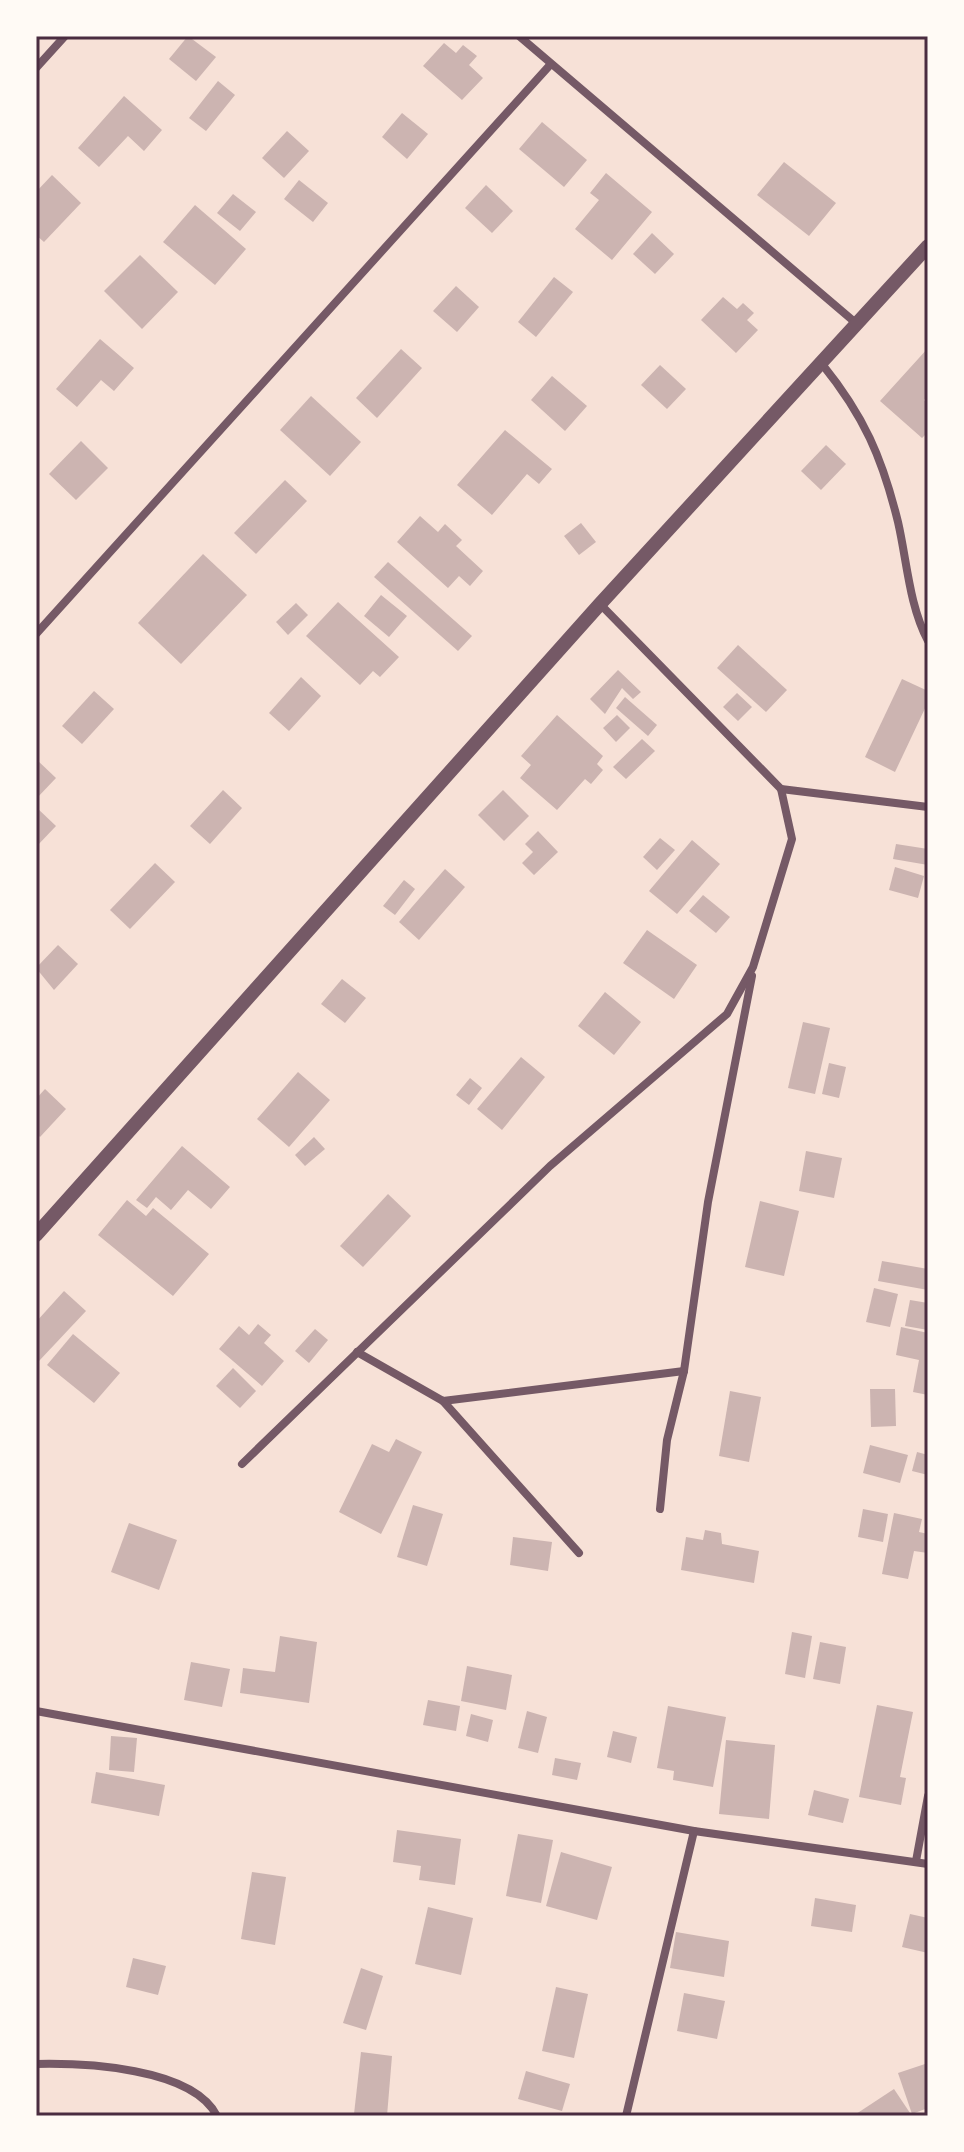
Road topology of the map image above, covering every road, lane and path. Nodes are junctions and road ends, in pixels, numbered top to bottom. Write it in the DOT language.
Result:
graph roads {
  1 [pos="65,36"];
  2 [pos="519,36"];
  3 [pos="550,65"];
  4 [pos="36,68"];
  5 [pos="928,246"];
  6 [pos="858,325"];
  7 [pos="822,364"];
  8 [pos="600,604"];
  9 [pos="36,634"];
  10 [pos="928,641"];
  11 [pos="781,789"];
  12 [pos="928,807"];
  13 [pos="753,967"];
  14 [pos="36,1235"];
  15 [pos="357,1352"];
  16 [pos="684,1371"];
  17 [pos="443,1401"];
  18 [pos="242,1464"];
  19 [pos="660,1509"];
  20 [pos="579,1553"];
  21 [pos="36,1711"];
  22 [pos="928,1796"];
  23 [pos="694,1831"];
  24 [pos="916,1861"];
  25 [pos="928,1864"];
  26 [pos="36,2064"];
  27 [pos="217,2116"];
  28 [pos="626,2116"];
  1 -- 4 [label="street"];
  2 -- 3 [label="street"];
  3 -- 6 [label="street"];
  3 -- 9 [label="street"];
  5 -- 6 [label="street"];
  6 -- 7 [label="street"];
  7 -- 8 [label="street"];
  7 -- 10 [label="street"];
  8 -- 11 [label="street"];
  8 -- 14 [label="street"];
  11 -- 12 [label="street"];
  11 -- 13 [label="street"];
  13 -- 15 [label="street"];
  13 -- 16 [label="street"];
  15 -- 17 [label="street"];
  15 -- 18 [label="street"];
  16 -- 17 [label="street"];
  16 -- 19 [label="street"];
  17 -- 20 [label="street"];
  21 -- 23 [label="street"];
  22 -- 24 [label="street"];
  23 -- 24 [label="street"];
  23 -- 28 [label="street"];
  24 -- 25 [label="street"];
  26 -- 27 [label="street"];
}
